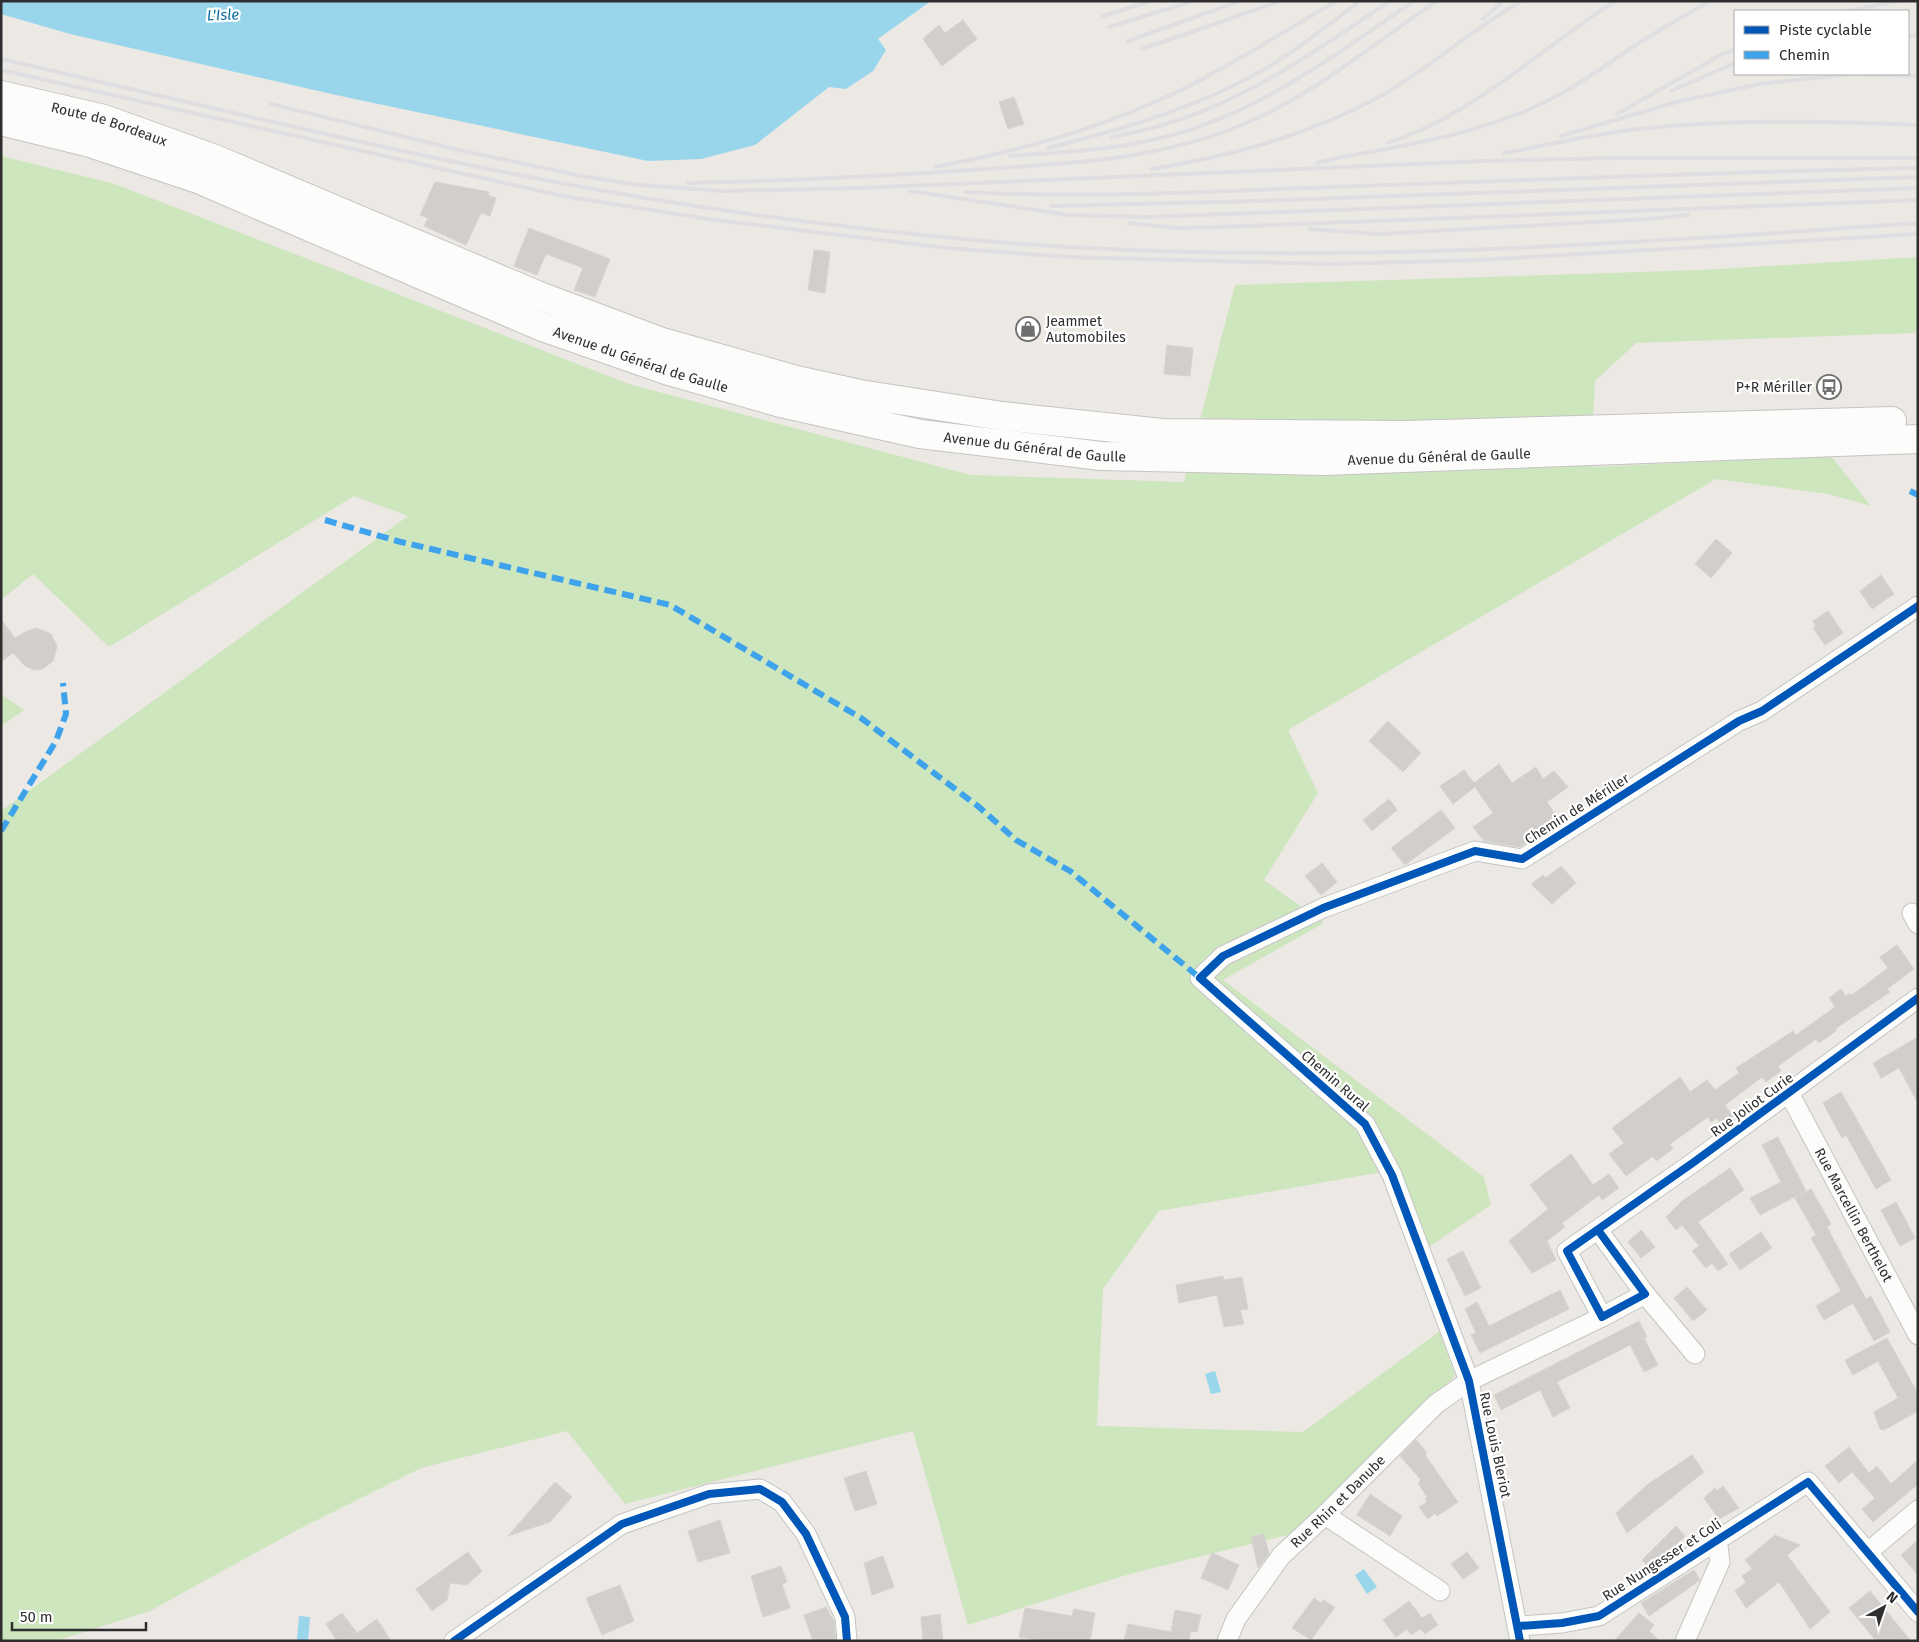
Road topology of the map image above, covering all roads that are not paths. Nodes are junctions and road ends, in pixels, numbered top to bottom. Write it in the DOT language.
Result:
graph roads {
  1 [pos="1,95"];
  2 [pos="1,121"];
  3 [pos="216,158"];
  4 [pos="198,179"];
  5 [pos="1918,420"];
  6 [pos="1918,439"];
  7 [pos="1918,606"];
  8 [pos="1200,978"];
  9 [pos="1918,998"];
  10 [pos="1789,1093"];
  11 [pos="1598,1230"];
  12 [pos="1424,1261"];
  13 [pos="1645,1294"];
  14 [pos="1602,1317"];
  15 [pos="1918,1335"];
  16 [pos="1695,1354"];
  17 [pos="1469,1381"];
  18 [pos="1918,1510"];
  19 [pos="1325,1515"];
  20 [pos="1717,1539"];
  21 [pos="1868,1552"];
  22 [pos="1440,1591"];
  23 [pos="1918,1612"];
  24 [pos="1520,1633"];
  25 [pos="454,1641"];
  26 [pos="847,1641"];
  27 [pos="1227,1641"];
  28 [pos="1685,1641"];
  1 -- 3 [label="main road, Route de Bordeaux"];
  2 -- 4 [label="main road, Route de Bordeaux"];
  3 -- 5 [label="main road, Avenue du Général de Gaulle"];
  4 -- 6 [label="main road, Avenue du Général de Gaulle"];
  7 -- 8 [label="street, Chemin de Mériller"];
  8 -- 12 [label="street, Chemin Rural"];
  9 -- 10 [label="street, Rue Joliot Curie"];
  10 -- 11 [label="street, Rue Joliot Curie"];
  10 -- 15 [label="street, Rue Marcellin Berthelot"];
  11 -- 13 [label="street"];
  11 -- 14 [label="street, Rue Joliot Curie"];
  12 -- 17 [label="street, Rue Louis Bleriot"];
  13 -- 14 [label="street"];
  13 -- 16 [label="street"];
  14 -- 17 [label="street"];
  17 -- 19 [label="street, Rue Rhin et Danube"];
  17 -- 24 [label="street, Rue Louis Bleriot"];
  18 -- 21 [label="street"];
  19 -- 22 [label="street"];
  19 -- 27 [label="street, Rue Rhin et Danube"];
  20 -- 21 [label="street, Rue Nungesser et Coli"];
  20 -- 24 [label="street, Rue Nungesser et Coli"];
  20 -- 28 [label="street"];
  21 -- 23 [label="street"];
  25 -- 26 [label="street"];
}
